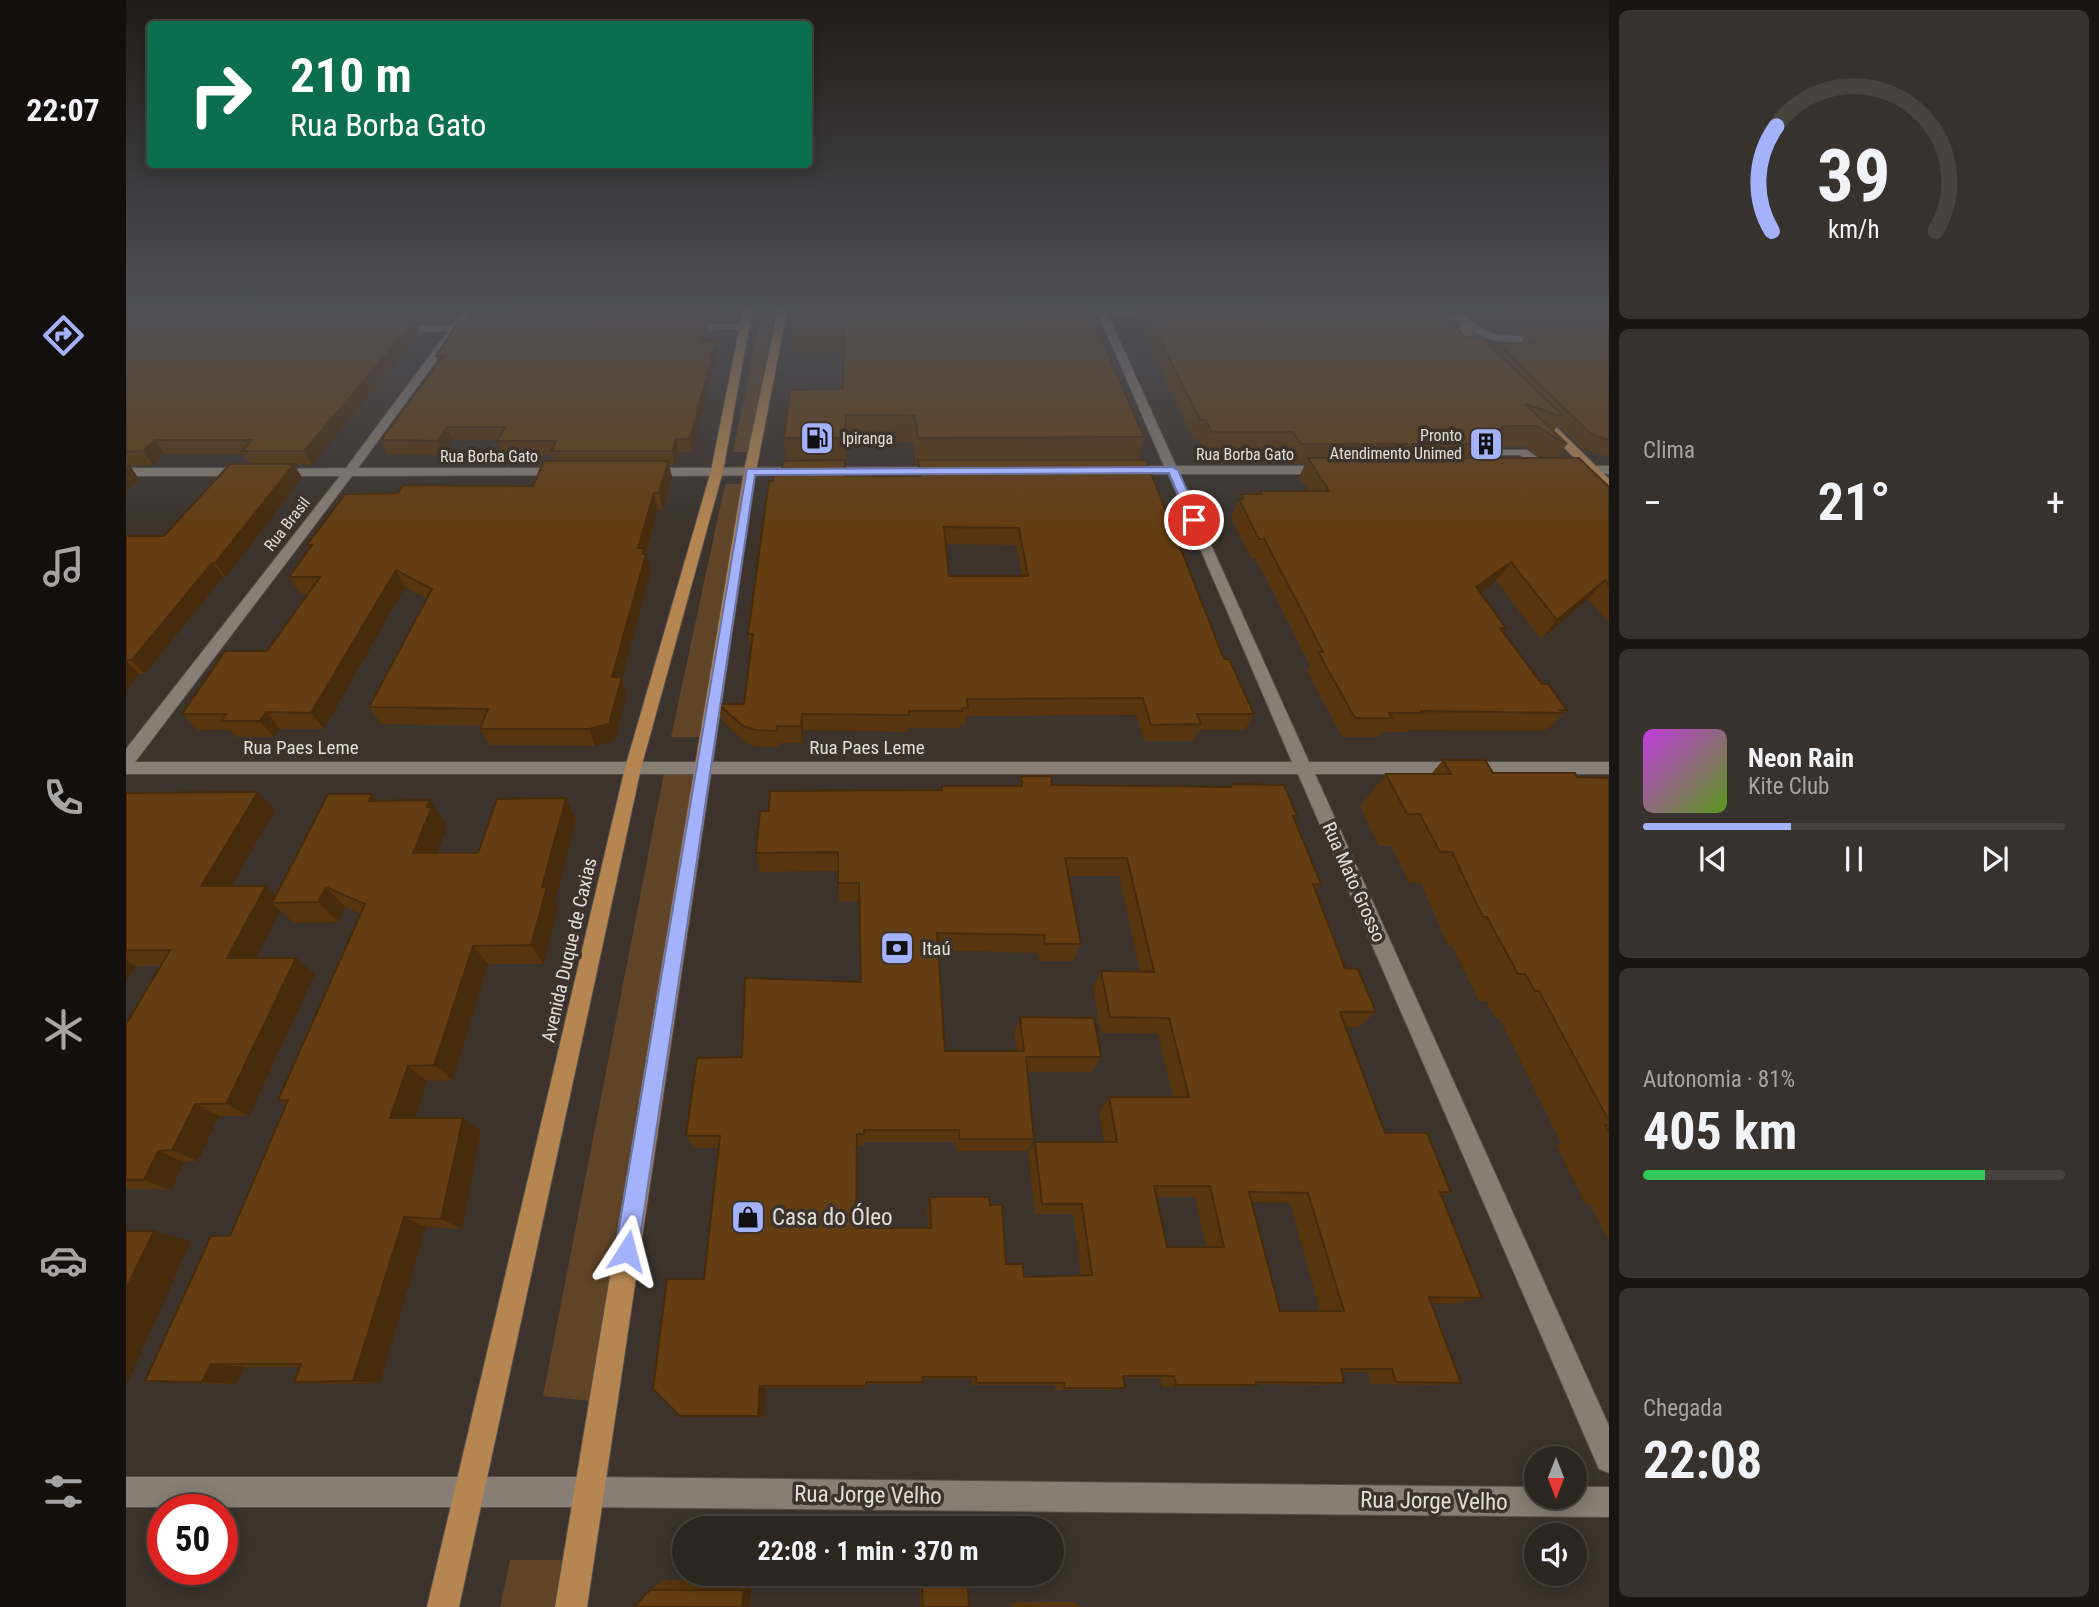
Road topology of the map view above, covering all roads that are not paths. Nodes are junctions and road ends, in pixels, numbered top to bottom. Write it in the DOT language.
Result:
graph roads {
  1 [pos="418,380"];
  2 [pos="736,380"];
  3 [pos="771,380"];
  4 [pos="1129,380"];
  5 [pos="1526,403"];
  6 [pos="1118,470"];
  7 [pos="1172,470"];
  8 [pos="1336,470"];
  9 [pos="1486,470"];
  10 [pos="1512,470"];
  11 [pos="1549,470"];
  12 [pos="1592,470"];
  13 [pos="1609,470"];
  14 [pos="717,471"];
  15 [pos="750,471"];
  16 [pos="955,471"];
  17 [pos="126,472"];
  18 [pos="251,472"];
  19 [pos="265,472"];
  20 [pos="349,472"];
  21 [pos="581,472"];
  22 [pos="635,472"];
  23 [pos="1609,486"];
  24 [pos="126,761"];
  25 [pos="126,768"];
  26 [pos="633,768"];
  27 [pos="704,768"];
  28 [pos="1304,768"];
  29 [pos="1609,768"];
  30 [pos="1609,1459"];
  31 [pos="126,1492"];
  32 [pos="469,1492"];
  33 [pos="588,1492"];
  34 [pos="1609,1502"];
  35 [pos="443,1607"];
  36 [pos="571,1607"];
  1 -- 20 [label="street, Rua Brasil"];
  2 -- 14 [label="main road, Avenida Duque de Caxias"];
  3 -- 15 [label="main road"];
  4 -- 7 [label="street, Rua Mato Grosso"];
  5 -- 12 [label="main road"];
  6 -- 7 [label="street, Rua Borba Gato"];
  7 -- 8 [label="street, Rua Borba Gato"];
  7 -- 28 [label="street, Rua Mato Grosso"];
  9 -- 10 [label="street"];
  10 -- 11 [label="street"];
  10 -- 11 [label="street"];
  11 -- 12 [label="street"];
  12 -- 13 [label="street"];
  12 -- 23 [label="main road"];
  14 -- 15 [label="street"];
  14 -- 22 [label="street"];
  14 -- 26 [label="main road, Avenida Duque de Caxias"];
  15 -- 16 [label="street"];
  15 -- 27 [label="main road"];
  17 -- 18 [label="street"];
  19 -- 20 [label="street, Rua Borba Gato"];
  20 -- 21 [label="street, Rua Borba Gato"];
  20 -- 24 [label="street, Rua Brasil"];
  25 -- 26 [label="street, Rua Paes Leme"];
  26 -- 27 [label="street, Rua Paes Leme"];
  26 -- 32 [label="main road, Avenida Duque de Caxias"];
  27 -- 28 [label="street, Rua Paes Leme"];
  27 -- 33 [label="main road"];
  28 -- 29 [label="street, Rua Paes Leme"];
  28 -- 30 [label="street, Rua Mato Grosso"];
  31 -- 32 [label="street, Rua Jorge Velho"];
  32 -- 33 [label="street, Rua Jorge Velho"];
  32 -- 35 [label="main road, Avenida Duque de Caxias"];
  33 -- 34 [label="street, Rua Jorge Velho"];
  33 -- 36 [label="main road"];
}
